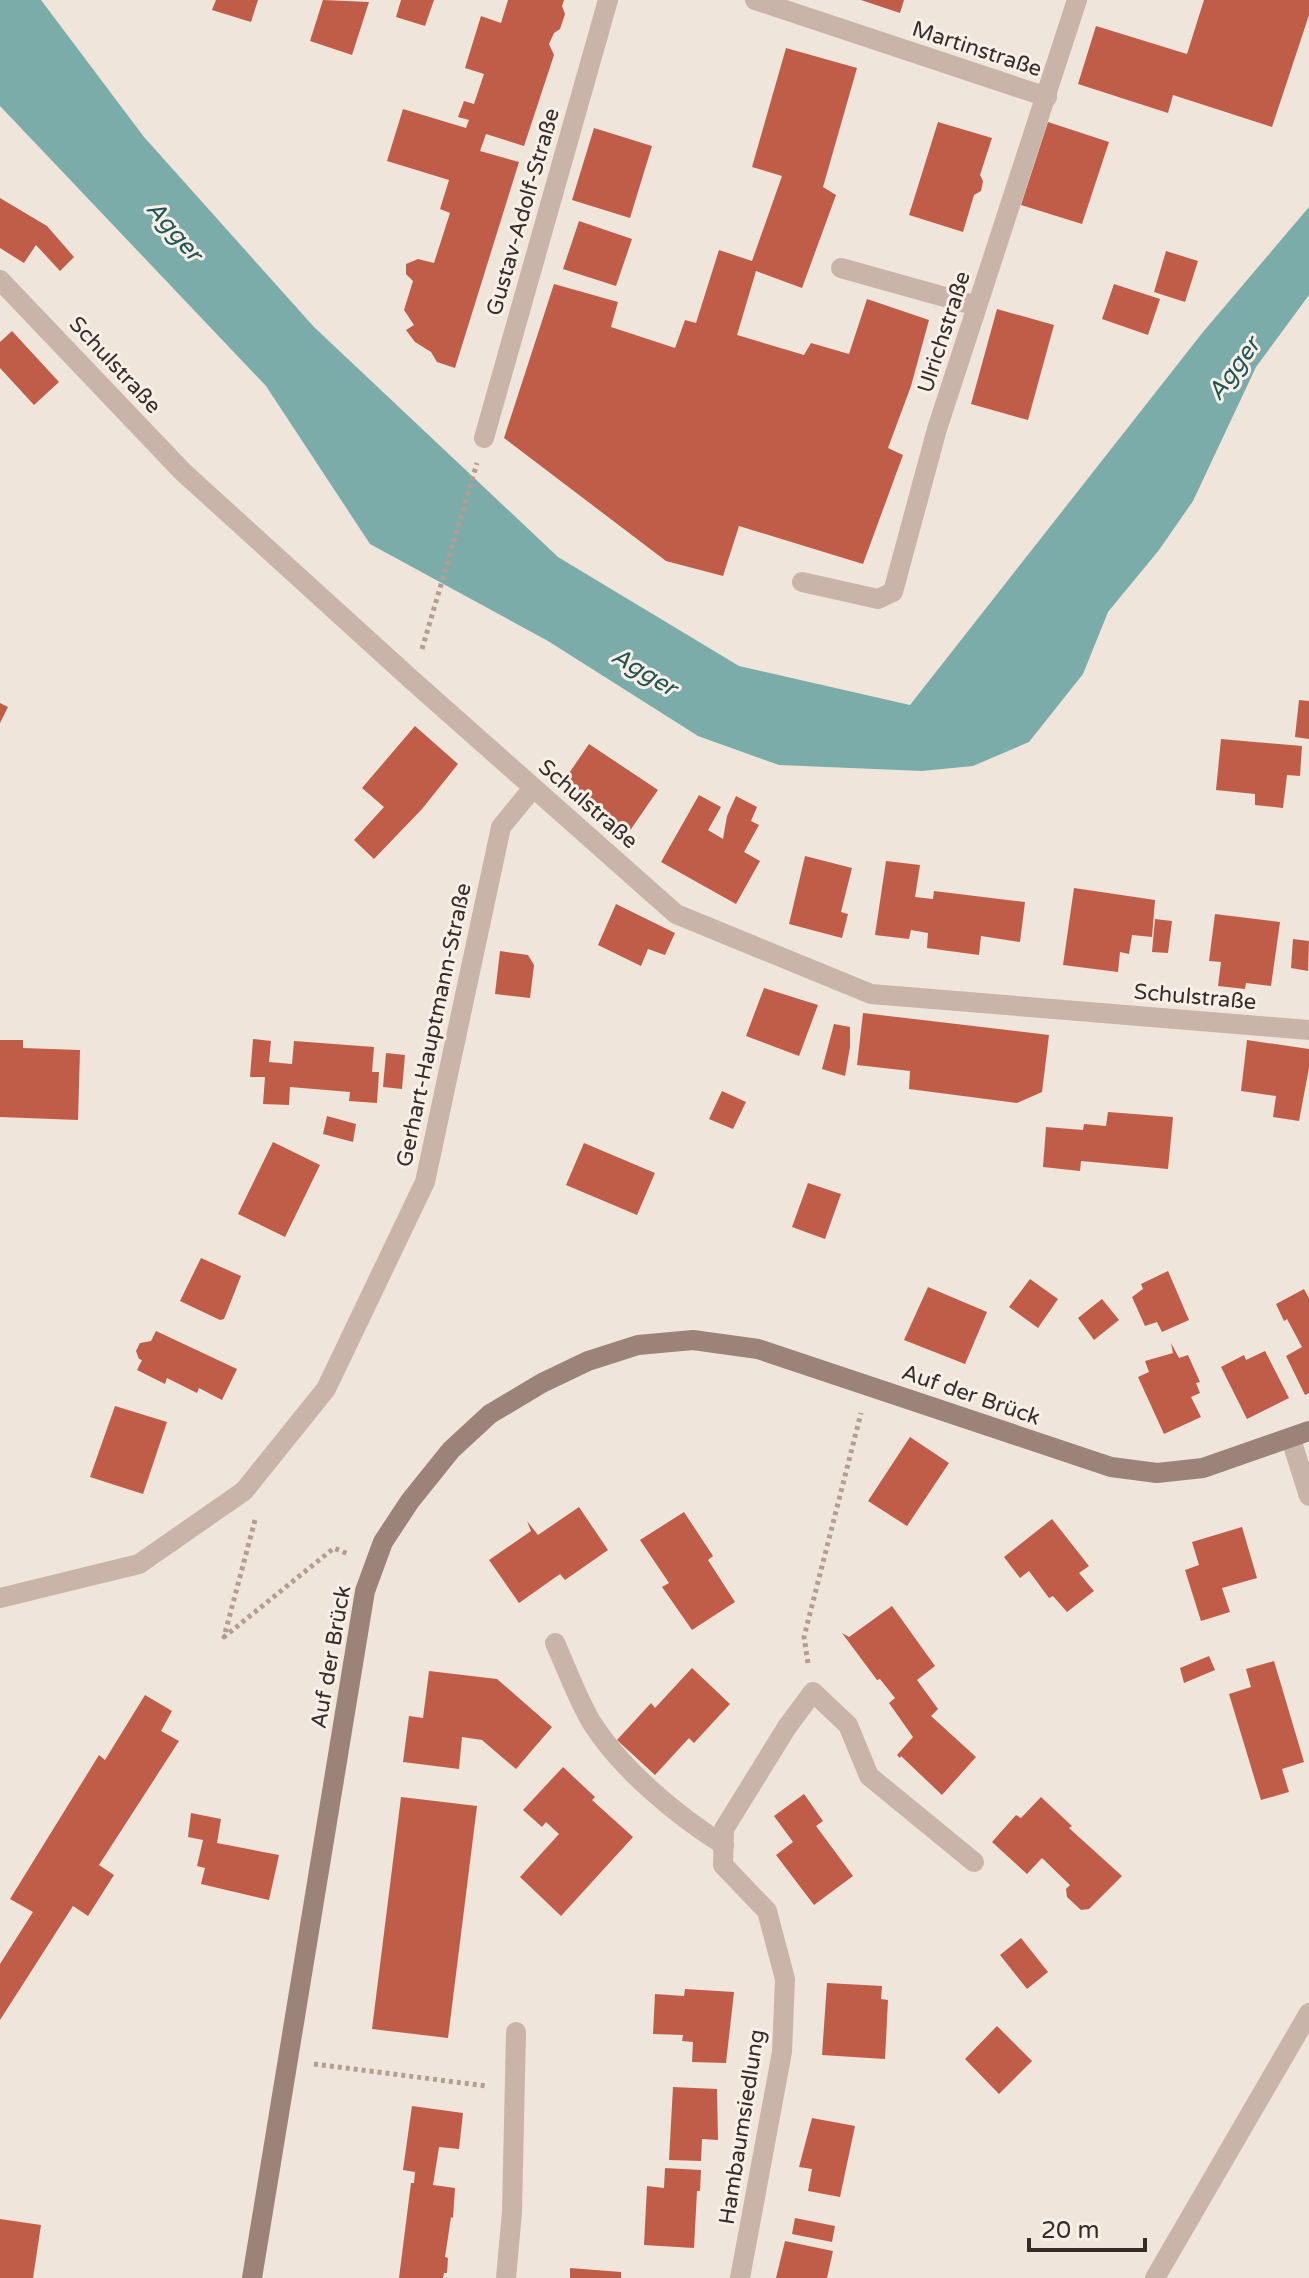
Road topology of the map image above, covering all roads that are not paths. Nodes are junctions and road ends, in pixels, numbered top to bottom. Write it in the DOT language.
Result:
graph roads {
  1 [pos="608,0"];
  2 [pos="755,0"];
  3 [pos="1077,0"];
  4 [pos="1047,97"];
  5 [pos="841,268"];
  6 [pos="0,280"];
  7 [pos="977,306"];
  8 [pos="484,438"];
  9 [pos="802,582"];
  10 [pos="533,788"];
  11 [pos="1309,1030"];
  12 [pos="1300,1435"];
  13 [pos="1309,1496"];
  14 [pos="0,1598"];
  15 [pos="555,1643"];
  16 [pos="724,1845"];
  17 [pos="974,1862"];
  18 [pos="1309,2013"];
  19 [pos="516,2032"];
  20 [pos="252,2278"];
  21 [pos="506,2278"];
  22 [pos="740,2278"];
  23 [pos="1155,2278"];
  1 -- 8 [label="street, Gustav-Adolf-Straße"];
  2 -- 4 [label="street, Martinstraße"];
  3 -- 4 [label="street, Ulrichstraße"];
  4 -- 7 [label="street, Ulrichstraße"];
  5 -- 7 [label="street"];
  6 -- 10 [label="street, Schulstraße"];
  7 -- 9 [label="street, Ulrichstraße"];
  10 -- 11 [label="street, Schulstraße"];
  10 -- 14 [label="street, Gerhart-Hauptmann-Straße"];
  12 -- 13 [label="street"];
  12 -- 20 [label="main road, Auf der Brück"];
  15 -- 16 [label="street"];
  16 -- 17 [label="street"];
  16 -- 22 [label="street, Hambaumsiedlung"];
  18 -- 23 [label="street"];
  19 -- 21 [label="street"];
}
